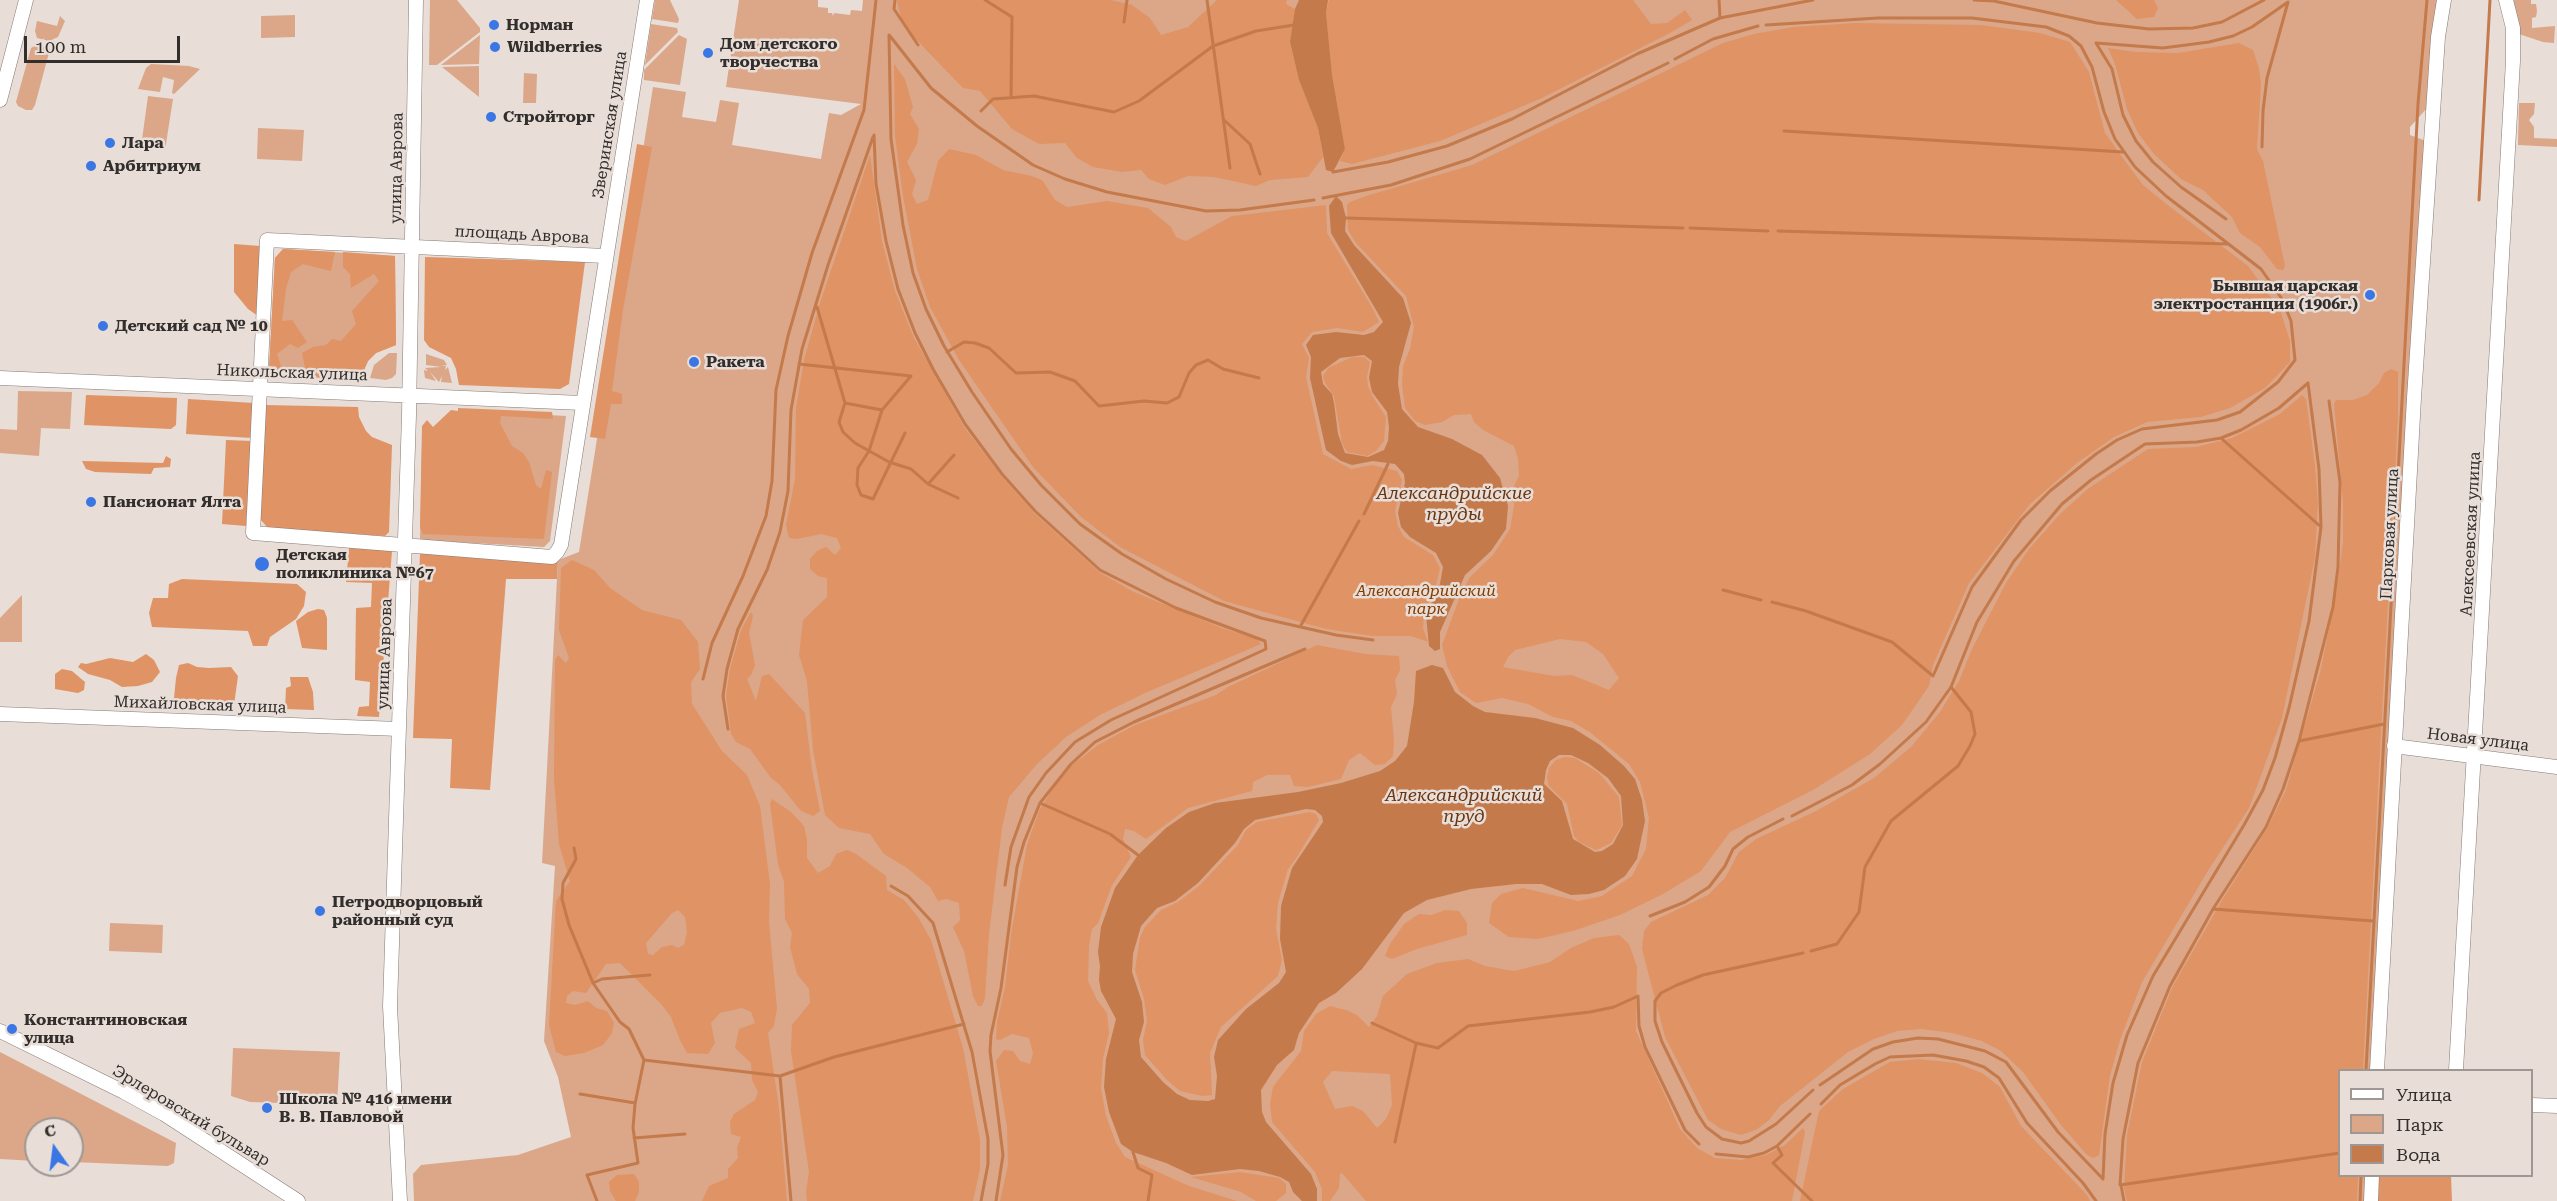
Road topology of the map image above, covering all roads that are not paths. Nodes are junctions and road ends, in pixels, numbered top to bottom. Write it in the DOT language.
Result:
graph roads {
  1 [pos="26,0"];
  2 [pos="416,0"];
  3 [pos="646,0"];
  4 [pos="2444,0"];
  5 [pos="2506,0"];
  6 [pos="0,100"];
  7 [pos="412,247"];
  8 [pos="605,256"];
  9 [pos="0,378"];
  10 [pos="260,388"];
  11 [pos="409,395"];
  12 [pos="582,403"];
  13 [pos="405,545"];
  14 [pos="0,714"];
  15 [pos="399,729"];
  16 [pos="2394,746"];
  17 [pos="2475,756"];
  18 [pos="2557,767"];
  19 [pos="0,1031"];
  20 [pos="2377,1069"];
  21 [pos="2456,1069"];
  22 [pos="2533,1105"];
  23 [pos="2557,1106"];
  24 [pos="2372,1177"];
  25 [pos="298,1201"];
  26 [pos="400,1201"];
  27 [pos="2371,1201"];
  1 -- 6 [label="street"];
  2 -- 7 [label="street, улица Аврова"];
  3 -- 8 [label="street, Зверинская улица"];
  4 -- 16 [label="street, Парковая улица"];
  5 -- 17 [label="street, Алексеевская улица"];
  7 -- 8 [label="street, площадь Аврова"];
  7 -- 10 [label="street, площадь Аврова"];
  7 -- 11 [label="street, улица Аврова"];
  8 -- 12 [label="street, площадь Аврова"];
  9 -- 10 [label="street, Никольская улица"];
  10 -- 11 [label="street, Никольская улица"];
  10 -- 13 [label="street, площадь Аврова"];
  11 -- 12 [label="street, Никольская улица"];
  11 -- 13 [label="street, улица Аврова"];
  12 -- 13 [label="street, площадь Аврова"];
  13 -- 15 [label="street, улица Аврова"];
  14 -- 15 [label="street, Михайловская улица"];
  15 -- 26 [label="street, улица Аврова"];
  16 -- 17 [label="street, Новая улица"];
  16 -- 20 [label="street, Парковая улица"];
  17 -- 18 [label="street, Новая улица"];
  17 -- 21 [label="street, Алексеевская улица"];
  19 -- 25 [label="street, Эрлеровский бульвар"];
  22 -- 23 [label="street"];
  24 -- 27 [label="street"];
}
